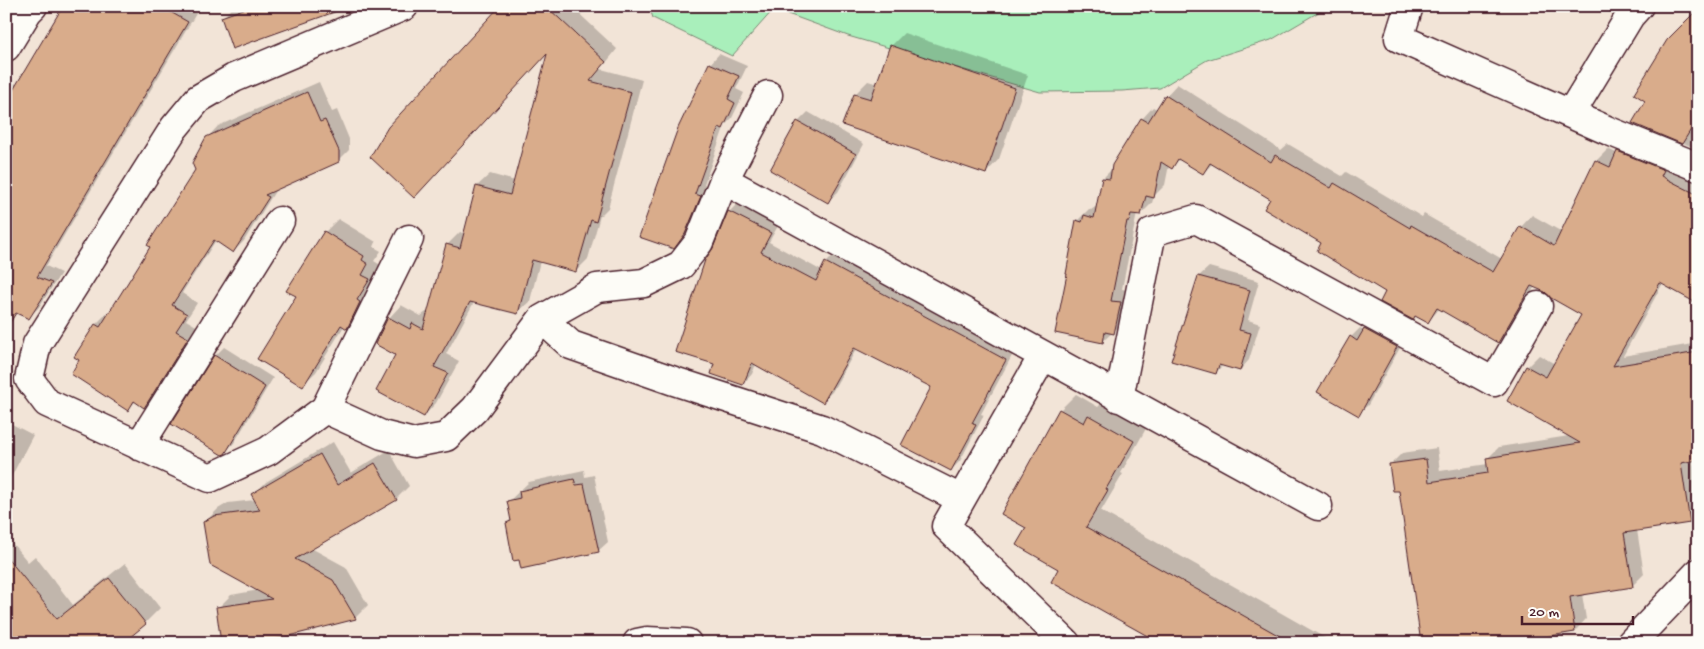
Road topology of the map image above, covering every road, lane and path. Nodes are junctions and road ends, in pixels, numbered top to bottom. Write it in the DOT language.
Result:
graph roads {
  1 [pos="33,6"];
  2 [pos="404,6"];
  3 [pos="1409,6"];
  4 [pos="1639,6"];
  5 [pos="6,47"];
  6 [pos="768,95"];
  7 [pos="1571,114"];
  8 [pos="1698,167"];
  9 [pos="724,180"];
  10 [pos="280,221"];
  11 [pos="409,239"];
  12 [pos="1538,306"];
  13 [pos="542,319"];
  14 [pos="1043,356"];
  15 [pos="1120,398"];
  16 [pos="324,409"];
  17 [pos="139,446"];
  18 [pos="961,499"];
  19 [pos="1318,506"];
  20 [pos="1698,574"];
  21 [pos="637,643"];
  22 [pos="687,643"];
  23 [pos="1066,643"];
  24 [pos="1631,643"];
  1 -- 5 [label="street"];
  2 -- 17 [label="street"];
  3 -- 7 [label="street"];
  4 -- 7 [label="street"];
  6 -- 9 [label="street"];
  7 -- 8 [label="street"];
  9 -- 13 [label="street"];
  9 -- 14 [label="street"];
  10 -- 17 [label="street"];
  11 -- 16 [label="street"];
  12 -- 15 [label="street"];
  13 -- 16 [label="street"];
  13 -- 18 [label="street"];
  14 -- 15 [label="street"];
  14 -- 18 [label="street"];
  15 -- 19 [label="street"];
  16 -- 17 [label="street"];
  18 -- 23 [label="street"];
  20 -- 24 [label="street"];
  21 -- 22 [label="street"];
}
